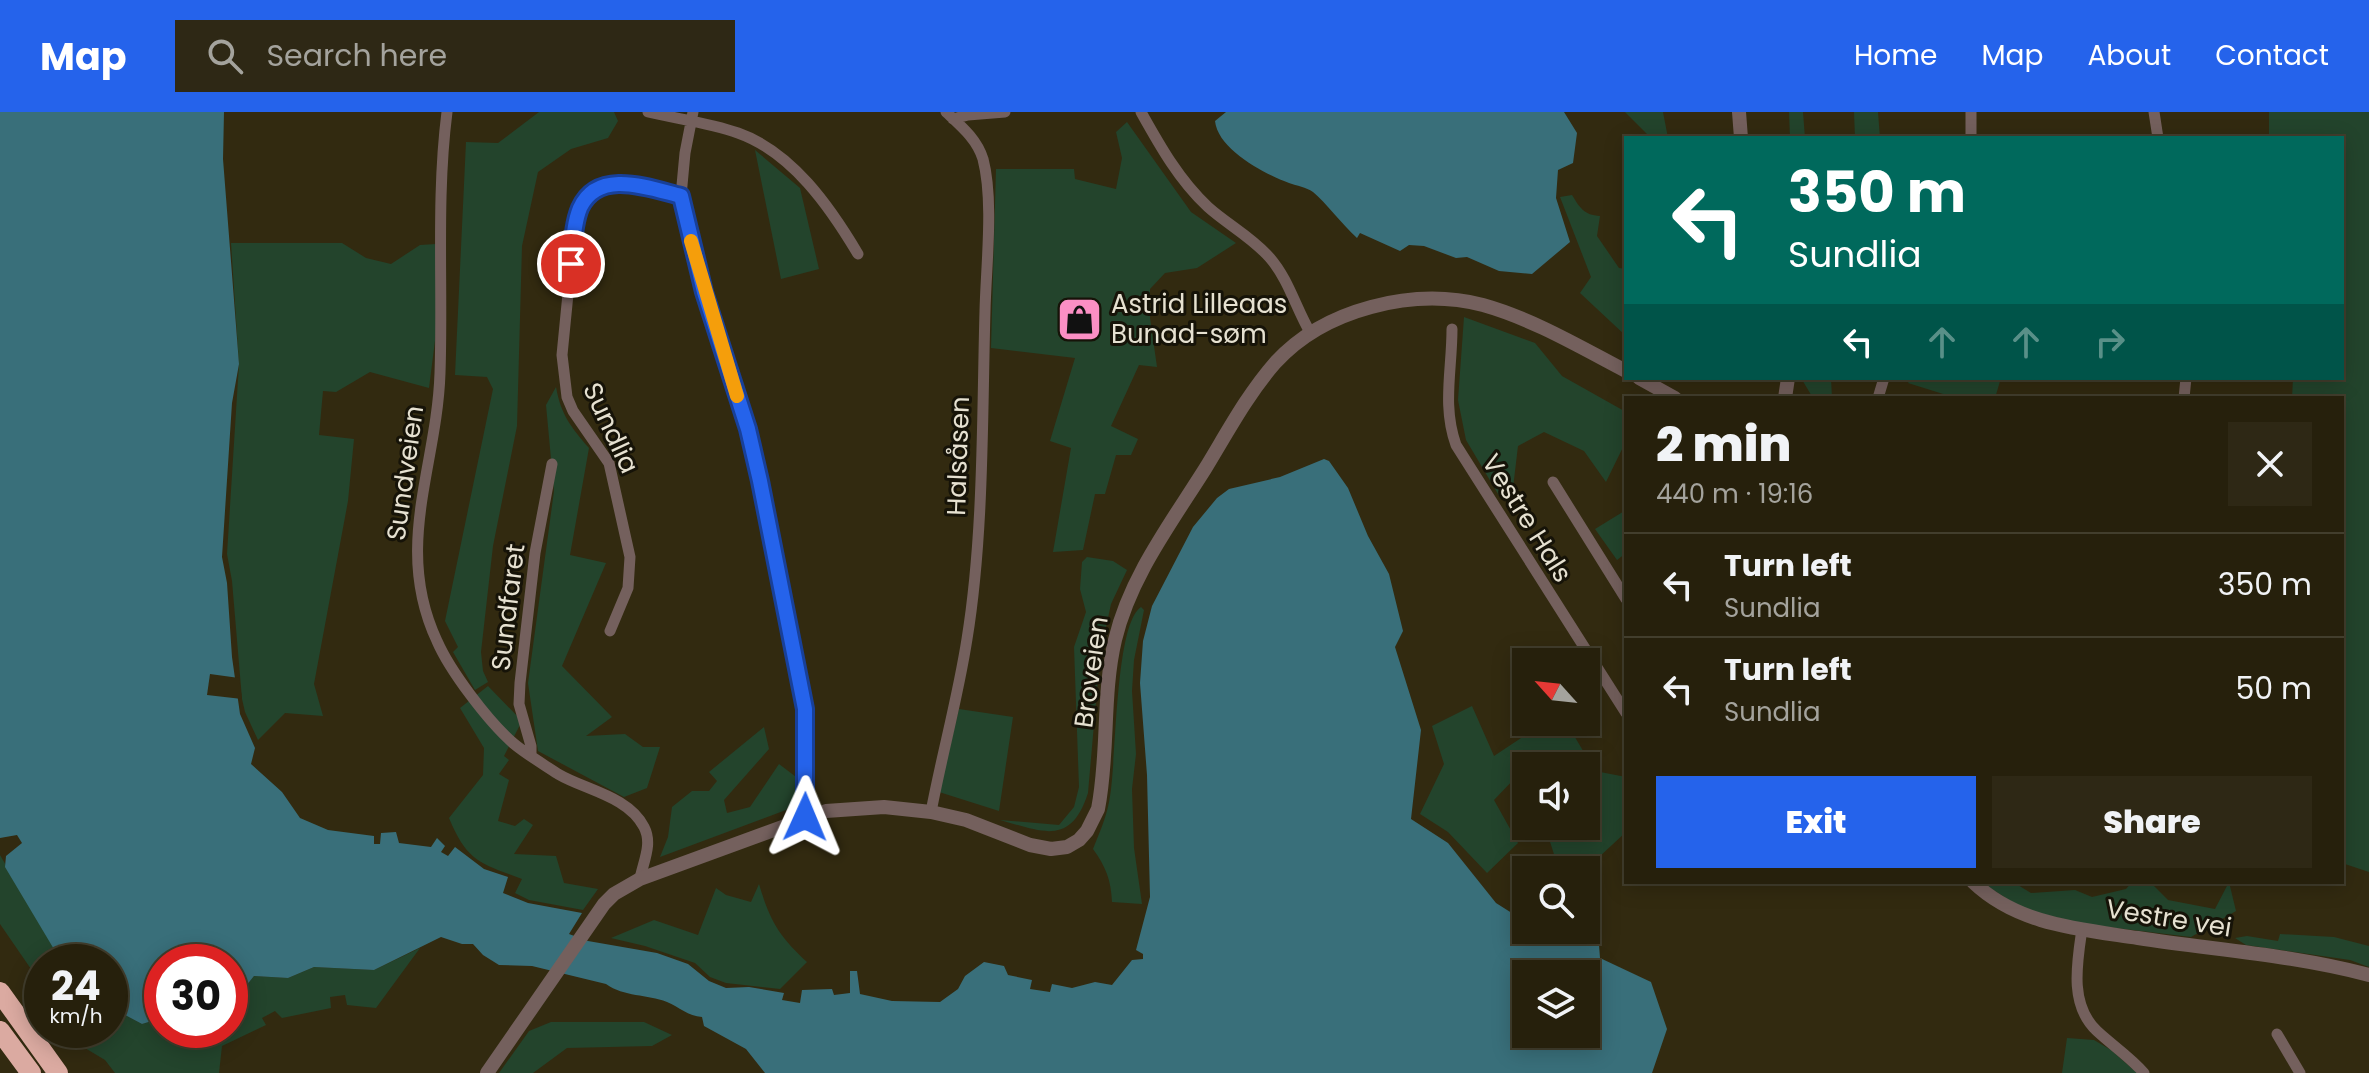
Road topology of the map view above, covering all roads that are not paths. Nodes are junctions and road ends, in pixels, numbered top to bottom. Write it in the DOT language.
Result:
graph roads {
  1 [pos="447,112"];
  2 [pos="648,112"];
  3 [pos="1005,112"];
  4 [pos="1141,112"];
  5 [pos="1739,112"];
  6 [pos="1971,112"];
  7 [pos="2154,112"];
  8 [pos="950,116"];
  9 [pos="692,117"];
  10 [pos="1741,136"];
  11 [pos="1971,136"];
  12 [pos="2158,136"];
  13 [pos="681,196"];
  14 [pos="858,254"];
  15 [pos="1452,329"];
  16 [pos="1311,334"];
  17 [pos="1624,370"];
  18 [pos="1643,380"];
  19 [pos="1671,396"];
  20 [pos="552,464"];
  21 [pos="1553,482"];
  22 [pos="1624,596"];
  23 [pos="610,631"];
  24 [pos="1624,710"];
  25 [pos="531,756"];
  26 [pos="931,812"];
  27 [pos="805,817"];
  28 [pos="640,879"];
  29 [pos="1975,884"];
  30 [pos="2082,929"];
  31 [pos="2369,975"];
  32 [pos="0,992"];
  33 [pos="0,1031"];
  34 [pos="2277,1034"];
  35 [pos="31,1073"];
  36 [pos="58,1073"];
  37 [pos="487,1073"];
  38 [pos="2144,1073"];
  39 [pos="2300,1073"];
  1 -- 25 [label="street, Sundveien"];
  2 -- 9 [label="street"];
  3 -- 8 [label="street"];
  4 -- 16 [label="street"];
  5 -- 10 [label="street"];
  6 -- 11 [label="street"];
  7 -- 12 [label="street"];
  8 -- 26 [label="street, Halsåsen"];
  9 -- 13 [label="street"];
  9 -- 14 [label="street"];
  13 -- 23 [label="street, Sundlia"];
  13 -- 27 [label="street"];
  15 -- 24 [label="street, Vestre Hals"];
  16 -- 17 [label="street, Broveien"];
  16 -- 26 [label="street, Broveien"];
  18 -- 19 [label="street"];
  20 -- 25 [label="street, Sundfaret"];
  21 -- 22 [label="street"];
  25 -- 28 [label="street, Sundveien"];
  26 -- 27 [label="street, Broveien"];
  27 -- 28 [label="street, Broveien"];
  28 -- 37 [label="street, Broveien"];
  29 -- 30 [label="street, Vestre vei"];
  30 -- 31 [label="street, Vestre vei"];
  30 -- 38 [label="street"];
  32 -- 36 [label="highway"];
  33 -- 35 [label="highway"];
  34 -- 39 [label="street"];
}
